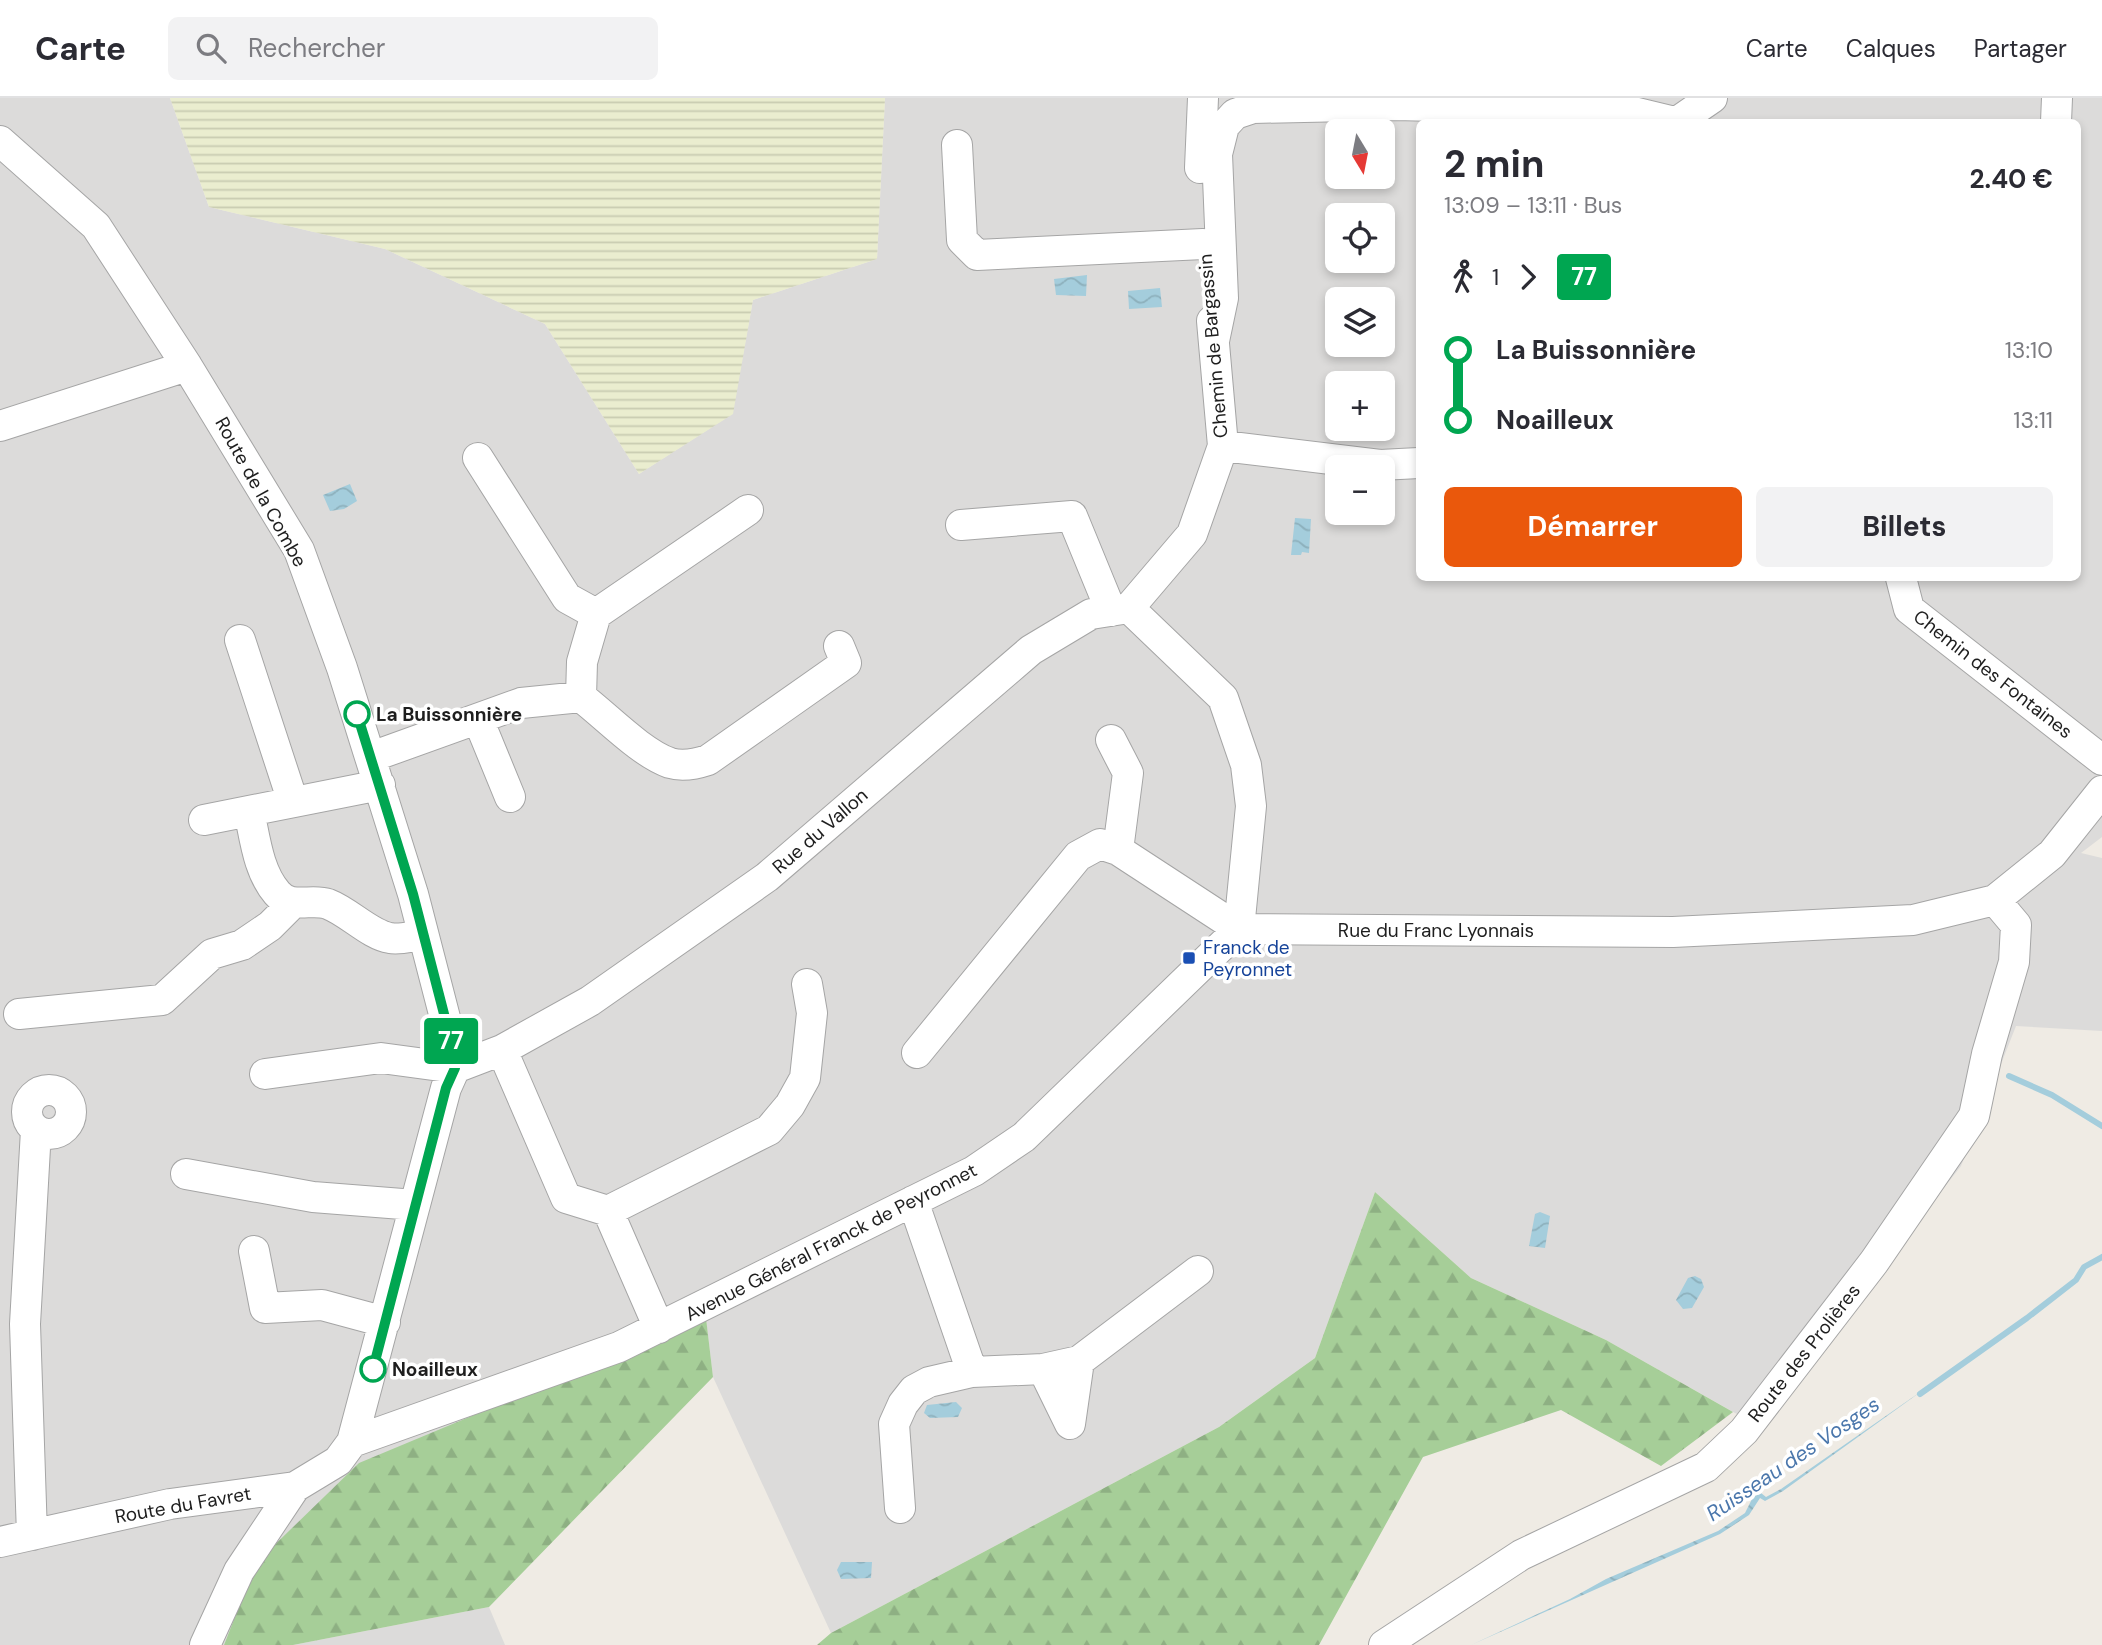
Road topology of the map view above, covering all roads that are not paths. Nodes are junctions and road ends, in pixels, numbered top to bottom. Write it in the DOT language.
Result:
graph roads {
  1 [pos="1203,98"];
  2 [pos="1712,98"];
  3 [pos="2057,98"];
  4 [pos="1396,102"];
  5 [pos="1539,103"];
  6 [pos="1663,119"];
  7 [pos="1680,119"];
  8 [pos="2056,119"];
  9 [pos="0,141"];
  10 [pos="957,145"];
  11 [pos="1203,244"];
  12 [pos="1214,341"];
  13 [pos="187,366"];
  14 [pos="0,426"];
  15 [pos="1223,446"];
  16 [pos="478,458"];
  17 [pos="1416,463"];
  18 [pos="748,510"];
  19 [pos="961,525"];
  20 [pos="1902,581"];
  21 [pos="1120,610"];
  22 [pos="596,614"];
  23 [pos="240,640"];
  24 [pos="839,646"];
  25 [pos="581,697"];
  26 [pos="478,719"];
  27 [pos="1111,740"];
  28 [pos="2102,760"];
  29 [pos="375,771"];
  30 [pos="2102,791"];
  31 [pos="510,797"];
  32 [pos="293,802"];
  33 [pos="249,811"];
  34 [pos="204,820"];
  35 [pos="1118,850"];
  36 [pos="1995,900"];
  37 [pos="293,903"];
  38 [pos="1239,929"];
  39 [pos="423,934"];
  40 [pos="807,984"];
  41 [pos="19,1014"];
  42 [pos="502,1050"];
  43 [pos="917,1054"];
  44 [pos="455,1068"];
  45 [pos="265,1074"];
  46 [pos="36,1130"];
  47 [pos="186,1174"];
  48 [pos="914,1201"];
  49 [pos="415,1205"];
  50 [pos="608,1211"];
  51 [pos="254,1251"];
  52 [pos="1198,1271"];
  53 [pos="385,1322"];
  54 [pos="659,1328"];
  55 [pos="1079,1361"];
  56 [pos="1043,1369"];
  57 [pos="972,1372"];
  58 [pos="352,1443"];
  59 [pos="295,1487"];
  60 [pos="900,1508"];
  61 [pos="32,1535"];
  62 [pos="0,1542"];
  63 [pos="205,1645"];
  64 [pos="1384,1645"];
  1 -- 11 [label="street, Chemin de Bargassin"];
  2 -- 7 [label="street"];
  3 -- 8 [label="street"];
  4 -- 5 [label="street"];
  4 -- 12 [label="street"];
  5 -- 6 [label="street"];
  9 -- 13 [label="street, Route de la Combe"];
  10 -- 11 [label="street"];
  11 -- 12 [label="street, Chemin de Bargassin"];
  12 -- 15 [label="street, Chemin de Bargassin"];
  13 -- 14 [label="street"];
  13 -- 29 [label="street, Route de la Combe"];
  15 -- 17 [label="street"];
  15 -- 21 [label="street, Chemin de Bargassin"];
  16 -- 22 [label="street"];
  18 -- 22 [label="street"];
  19 -- 21 [label="street"];
  20 -- 28 [label="street, Chemin des Fontaines"];
  21 -- 38 [label="street"];
  21 -- 42 [label="street, Rue du Vallon"];
  22 -- 25 [label="street"];
  23 -- 32 [label="street"];
  24 -- 25 [label="street"];
  25 -- 26 [label="street"];
  26 -- 29 [label="street"];
  26 -- 31 [label="street"];
  27 -- 35 [label="street"];
  29 -- 32 [label="street"];
  29 -- 39 [label="street, Route de la Combe"];
  30 -- 36 [label="street"];
  32 -- 33 [label="street"];
  33 -- 34 [label="street"];
  33 -- 37 [label="street"];
  35 -- 38 [label="street"];
  35 -- 43 [label="street"];
  36 -- 38 [label="street, Rue du Franc Lyonnais"];
  36 -- 64 [label="street, Route des Prolières"];
  37 -- 39 [label="street"];
  37 -- 41 [label="street"];
  38 -- 48 [label="street, Avenue Général Franck de Peyronnet"];
  39 -- 44 [label="street, Route de la Combe"];
  40 -- 50 [label="street"];
  42 -- 44 [label="street, Rue du Vallon"];
  42 -- 50 [label="street"];
  44 -- 45 [label="street"];
  44 -- 49 [label="street"];
  46 -- 61 [label="street"];
  47 -- 49 [label="street"];
  48 -- 54 [label="street, Avenue Général Franck de Peyronnet"];
  48 -- 57 [label="street"];
  49 -- 53 [label="street"];
  50 -- 54 [label="street"];
  51 -- 53 [label="street"];
  52 -- 55 [label="street"];
  53 -- 58 [label="street"];
  54 -- 58 [label="street, Avenue Général Franck de Peyronnet"];
  55 -- 56 [label="street"];
  55 -- 56 [label="street"];
  56 -- 57 [label="street"];
  57 -- 60 [label="street"];
  58 -- 59 [label="street, Route du Favret"];
  59 -- 61 [label="street, Route du Favret"];
  59 -- 63 [label="street"];
  61 -- 62 [label="street, Route du Favret"];
}
